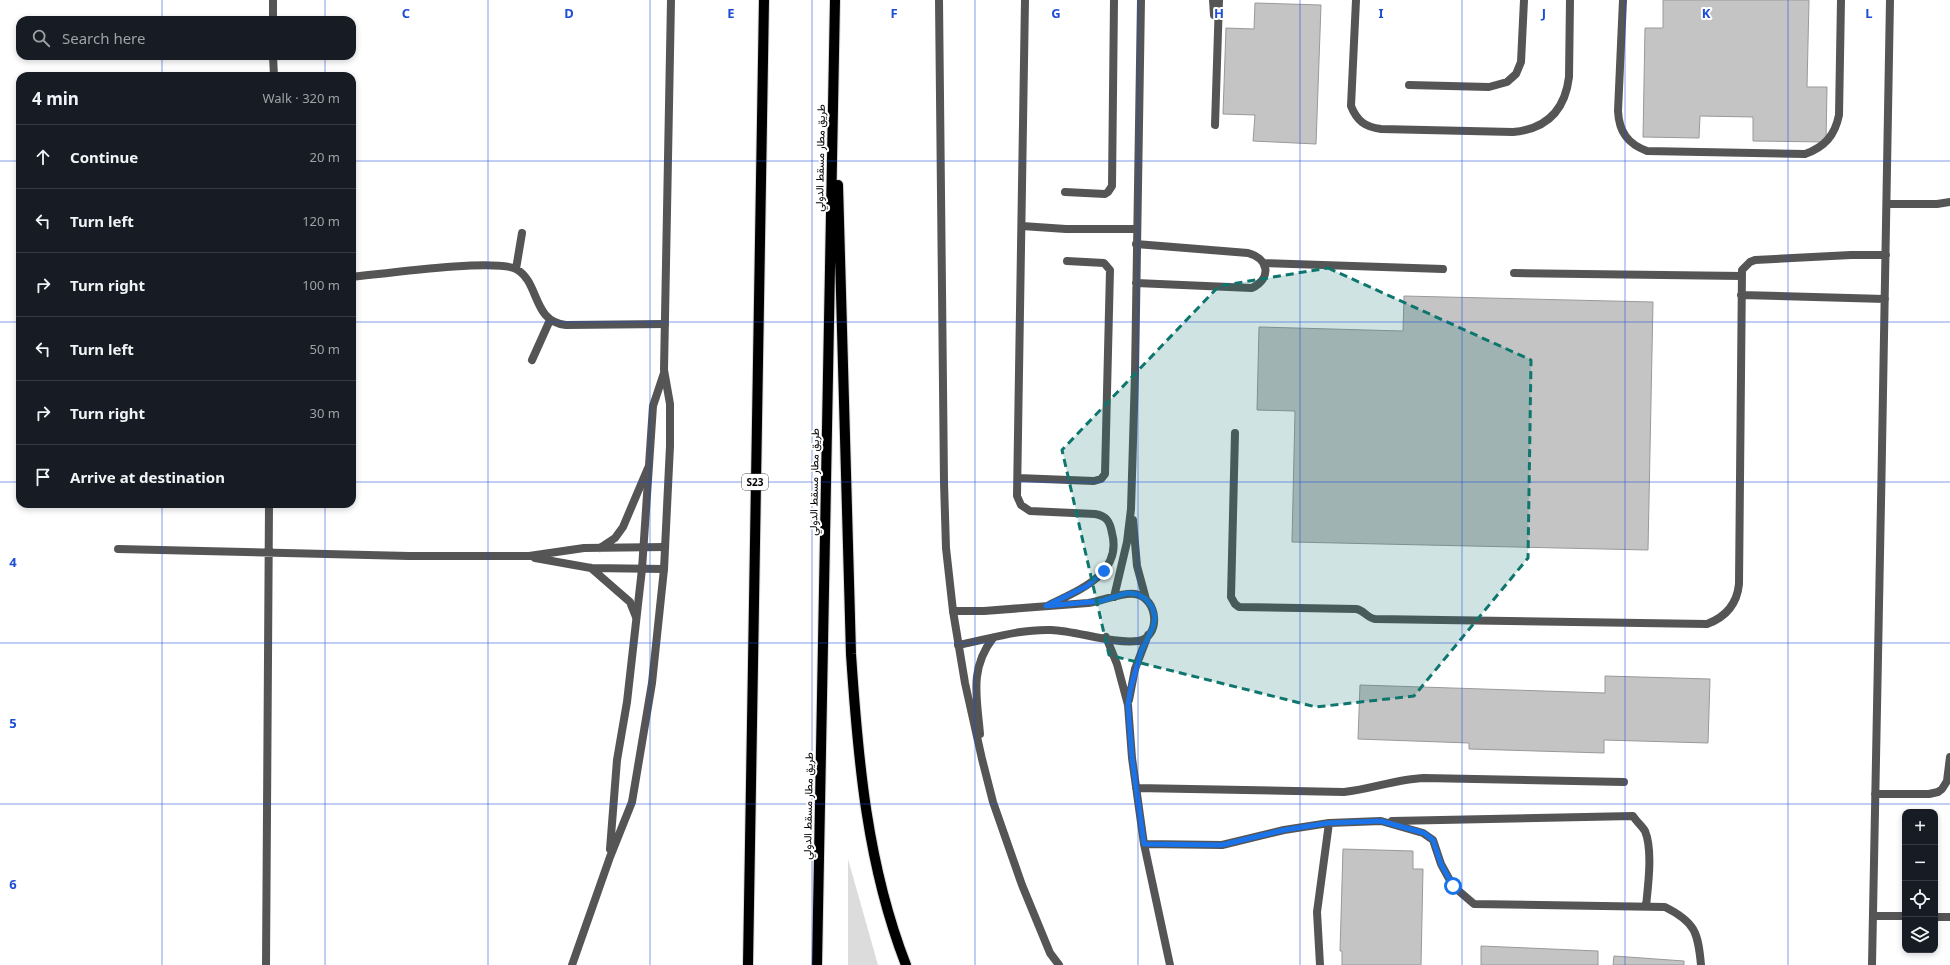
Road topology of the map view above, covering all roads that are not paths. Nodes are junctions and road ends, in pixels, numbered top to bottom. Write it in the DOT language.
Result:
graph roads {
  1 [pos="273,0"];
  2 [pos="671,0"];
  3 [pos="764,0"];
  4 [pos="835,0"];
  5 [pos="939,0"];
  6 [pos="945,0"];
  7 [pos="1025,0"];
  8 [pos="1114,0"];
  9 [pos="1140,0"];
  10 [pos="1213,0"];
  11 [pos="1219,0"];
  12 [pos="1356,0"];
  13 [pos="1524,0"];
  14 [pos="1570,0"];
  15 [pos="1623,0"];
  16 [pos="1841,0"];
  17 [pos="1890,0"];
  18 [pos="273,16"];
  19 [pos="939,28"];
  20 [pos="835,46"];
  21 [pos="1217,52"];
  22 [pos="273,60"];
  23 [pos="274,72"];
  24 [pos="1409,85"];
  25 [pos="1215,125"];
  26 [pos="1066,192"];
  27 [pos="1950,202"];
  28 [pos="1888,204"];
  29 [pos="1022,226"];
  30 [pos="1136,229"];
  31 [pos="522,233"];
  32 [pos="1136,244"];
  33 [pos="1886,255"];
  34 [pos="1067,261"];
  35 [pos="1264,263"];
  36 [pos="1443,269"];
  37 [pos="516,270"];
  38 [pos="1514,273"];
  39 [pos="1742,276"];
  40 [pos="356,277"];
  41 [pos="1136,283"];
  42 [pos="1741,295"];
  43 [pos="1885,299"];
  44 [pos="550,320"];
  45 [pos="665,324"];
  46 [pos="532,360"];
  47 [pos="664,370"];
  48 [pos="1235,433"];
  49 [pos="648,468"];
  50 [pos="1018,478"];
  51 [pos="269,508"];
  52 [pos="1131,509"];
  53 [pos="644,547"];
  54 [pos="665,547"];
  55 [pos="600,548"];
  56 [pos="118,549"];
  57 [pos="268,552"];
  58 [pos="529,556"];
  59 [pos="590,568"];
  60 [pos="642,569"];
  61 [pos="664,569"];
  62 [pos="1114,597"];
  63 [pos="1146,599"];
  64 [pos="1046,606"];
  65 [pos="953,611"];
  66 [pos="636,617"];
  67 [pos="1148,635"];
  68 [pos="993,638"];
  69 [pos="1106,638"];
  70 [pos="958,645"];
  71 [pos="1128,705"];
  72 [pos="1950,757"];
  73 [pos="982,759"];
  74 [pos="1624,782"];
  75 [pos="1136,788"];
  76 [pos="1875,794"];
  77 [pos="1381,821"];
  78 [pos="1328,823"];
  79 [pos="1144,844"];
  80 [pos="610,857"];
  81 [pos="1646,906"];
  82 [pos="1873,916"];
  83 [pos="1902,916"];
  84 [pos="1938,917"];
  85 [pos="1950,917"];
  86 [pos="1050,953"];
  87 [pos="266,965"];
  88 [pos="572,965"];
  89 [pos="748,965"];
  90 [pos="818,965"];
  91 [pos="906,965"];
  92 [pos="1051,965"];
  93 [pos="1059,965"];
  94 [pos="1170,965"];
  95 [pos="1320,965"];
  96 [pos="1701,965"];
  97 [pos="1872,965"];
  1 -- 18 [label="street"];
  2 -- 45 [label="street"];
  3 -- 89 [label="main road, S23"];
  4 -- 20 [label="main road, طريق مطار مسقط الدولي"];
  5 -- 19 [label="street"];
  6 -- 19 [label="street"];
  7 -- 29 [label="street"];
  8 -- 26 [label="street"];
  9 -- 30 [label="street"];
  10 -- 21 [label="street"];
  11 -- 21 [label="street"];
  12 -- 14 [label="street"];
  13 -- 24 [label="street"];
  15 -- 16 [label="street"];
  17 -- 28 [label="street"];
  19 -- 65 [label="street"];
  20 -- 90 [label="main road, طريق مطار مسقط الدولي"];
  20 -- 91 [label="main road"];
  21 -- 25 [label="street"];
  22 -- 23 [label="street"];
  27 -- 28 [label="street"];
  28 -- 33 [label="street"];
  29 -- 30 [label="street"];
  29 -- 50 [label="street"];
  30 -- 32 [label="street"];
  31 -- 37 [label="street"];
  32 -- 35 [label="street"];
  32 -- 41 [label="street"];
  33 -- 39 [label="street"];
  33 -- 43 [label="street"];
  34 -- 50 [label="street"];
  35 -- 36 [label="street"];
  35 -- 41 [label="street"];
  37 -- 40 [label="street"];
  37 -- 44 [label="street"];
  38 -- 39 [label="street"];
  39 -- 42 [label="street"];
  41 -- 52 [label="street"];
  42 -- 43 [label="street"];
  42 -- 48 [label="street"];
  43 -- 76 [label="street"];
  44 -- 45 [label="street"];
  44 -- 46 [label="street"];
  45 -- 47 [label="street"];
  47 -- 49 [label="street"];
  47 -- 54 [label="street"];
  49 -- 53 [label="street"];
  49 -- 55 [label="street"];
  50 -- 64 [label="street"];
  51 -- 57 [label="street"];
  52 -- 62 [label="street"];
  52 -- 63 [label="street"];
  53 -- 54 [label="street"];
  53 -- 55 [label="street"];
  53 -- 60 [label="street"];
  54 -- 61 [label="street"];
  55 -- 58 [label="street"];
  56 -- 57 [label="street"];
  57 -- 58 [label="street"];
  57 -- 87 [label="street"];
  58 -- 59 [label="street"];
  59 -- 60 [label="street"];
  59 -- 66 [label="street"];
  60 -- 61 [label="street"];
  60 -- 66 [label="street"];
  61 -- 80 [label="street"];
  62 -- 63 [label="street"];
  62 -- 64 [label="street"];
  63 -- 67 [label="street"];
  64 -- 65 [label="street"];
  65 -- 70 [label="street"];
  66 -- 80 [label="street"];
  67 -- 69 [label="street"];
  67 -- 71 [label="street"];
  68 -- 69 [label="street"];
  68 -- 70 [label="street"];
  68 -- 73 [label="street"];
  69 -- 71 [label="street"];
  70 -- 73 [label="street"];
  71 -- 75 [label="street"];
  72 -- 76 [label="street"];
  73 -- 86 [label="street"];
  74 -- 75 [label="street"];
  75 -- 79 [label="street"];
  76 -- 82 [label="street"];
  77 -- 78 [label="street"];
  77 -- 81 [label="street"];
  77 -- 81 [label="street"];
  78 -- 79 [label="street"];
  78 -- 95 [label="street"];
  79 -- 94 [label="street"];
  80 -- 88 [label="street"];
  81 -- 96 [label="street"];
  82 -- 83 [label="street"];
  82 -- 97 [label="street"];
  84 -- 85 [label="street"];
  86 -- 92 [label="street"];
  86 -- 93 [label="street"];
}
